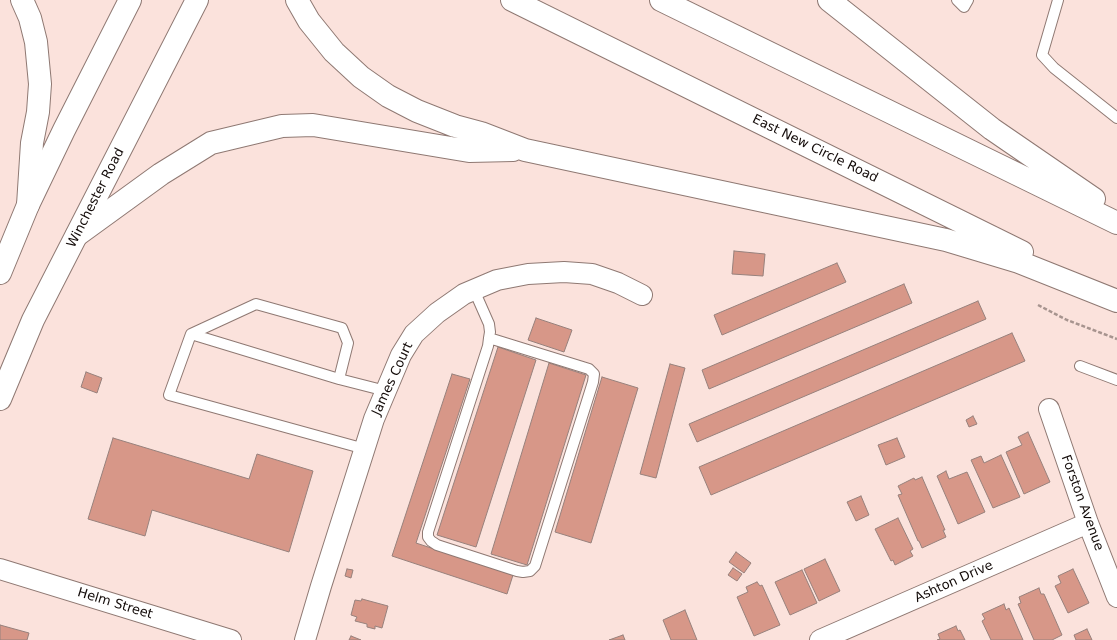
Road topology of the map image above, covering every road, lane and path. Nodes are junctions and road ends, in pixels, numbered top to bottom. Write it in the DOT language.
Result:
graph roads {
  1 [pos="22,0"];
  2 [pos="130,0"];
  3 [pos="197,0"];
  4 [pos="297,0"];
  5 [pos="512,0"];
  6 [pos="661,0"];
  7 [pos="829,0"];
  8 [pos="957,0"];
  9 [pos="968,0"];
  10 [pos="1058,0"];
  11 [pos="1117,118"];
  12 [pos="525,150"];
  13 [pos="28,205"];
  14 [pos="1117,214"];
  15 [pos="1117,223"];
  16 [pos="77,235"];
  17 [pos="0,273"];
  18 [pos="474,290"];
  19 [pos="642,295"];
  20 [pos="1117,300"];
  21 [pos="1038,305"];
  22 [pos="192,334"];
  23 [pos="489,338"];
  24 [pos="1117,339"];
  25 [pos="1080,366"];
  26 [pos="339,379"];
  27 [pos="1117,380"];
  28 [pos="386,391"];
  29 [pos="0,399"];
  30 [pos="1049,409"];
  31 [pos="365,449"];
  32 [pos="1088,523"];
  33 [pos="0,569"];
  34 [pos="1117,597"];
  35 [pos="231,640"];
  36 [pos="305,640"];
  37 [pos="820,640"];
  1 -- 13 [label="main road"];
  2 -- 13 [label="main road"];
  3 -- 16 [label="main road, Winchester Road"];
  4 -- 12 [label="main road"];
  5 -- 20 [label="main road, East New Circle Road"];
  6 -- 15 [label="main road"];
  7 -- 14 [label="main road"];
  8 -- 9 [label="lane"];
  10 -- 11 [label="lane"];
  12 -- 16 [label="main road"];
  12 -- 20 [label="main road"];
  13 -- 17 [label="main road"];
  16 -- 29 [label="main road, Winchester Road"];
  18 -- 19 [label="street, James Court"];
  18 -- 23 [label="lane"];
  18 -- 28 [label="street, James Court"];
  21 -- 24 [label="path"];
  22 -- 26 [label="lane"];
  22 -- 26 [label="lane"];
  22 -- 31 [label="lane"];
  23 -- 23 [label="lane"];
  25 -- 27 [label="lane"];
  26 -- 28 [label="lane"];
  28 -- 31 [label="street, James Court"];
  30 -- 32 [label="street, Forston Avenue"];
  31 -- 36 [label="street, James Court"];
  32 -- 34 [label="street, Forston Avenue"];
  32 -- 37 [label="street, Ashton Drive"];
  33 -- 35 [label="street, Helm Street"];
}
